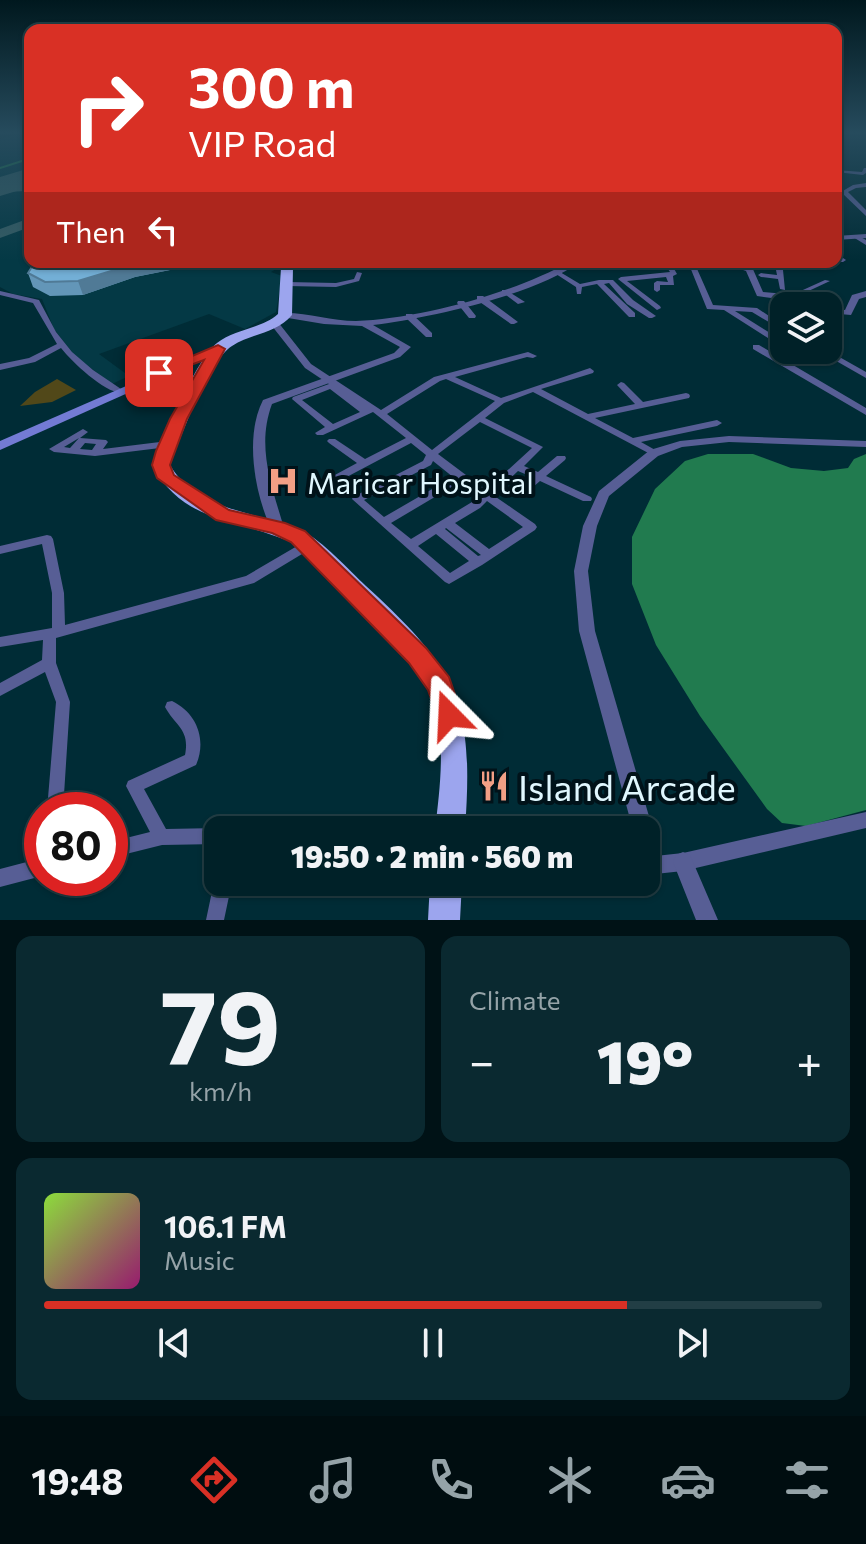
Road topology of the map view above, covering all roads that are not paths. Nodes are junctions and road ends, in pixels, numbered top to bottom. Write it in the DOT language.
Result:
graph roads {
  1 [pos="866,185"];
  2 [pos="866,214"];
  3 [pos="855,236"];
  4 [pos="866,236"];
  5 [pos="842,237"];
  6 [pos="866,243"];
  7 [pos="326,268"];
  8 [pos="566,268"];
  9 [pos="666,268"];
  10 [pos="678,268"];
  11 [pos="694,268"];
  12 [pos="745,268"];
  13 [pos="759,268"];
  14 [pos="779,268"];
  15 [pos="789,268"];
  16 [pos="749,269"];
  17 [pos="288,271"];
  18 [pos="669,271"];
  19 [pos="359,273"];
  20 [pos="558,273"];
  21 [pos="780,277"];
  22 [pos="623,279"];
  23 [pos="611,281"];
  24 [pos="827,281"];
  25 [pos="599,282"];
  26 [pos="783,289"];
  27 [pos="657,290"];
  28 [pos="504,291"];
  29 [pos="801,292"];
  30 [pos="866,294"];
  31 [pos="770,295"];
  32 [pos="2,296"];
  33 [pos="855,297"];
  34 [pos="480,298"];
  35 [pos="521,302"];
  36 [pos="866,302"];
  37 [pos="461,303"];
  38 [pos="657,308"];
  39 [pos="725,308"];
  40 [pos="842,312"];
  41 [pos="632,315"];
  42 [pos="409,316"];
  43 [pos="472,316"];
  44 [pos="652,316"];
  45 [pos="280,320"];
  46 [pos="770,320"];
  47 [pos="514,322"];
  48 [pos="364,323"];
  49 [pos="429,335"];
  50 [pos="770,335"];
  51 [pos="61,345"];
  52 [pos="756,347"];
  53 [pos="218,349"];
  54 [pos="533,356"];
  55 [pos="842,362"];
  56 [pos="0,367"];
  57 [pos="590,371"];
  58 [pos="866,375"];
  59 [pos="449,377"];
  60 [pos="333,380"];
  61 [pos="621,385"];
  62 [pos="534,389"];
  63 [pos="118,391"];
  64 [pos="686,396"];
  65 [pos="501,401"];
  66 [pos="641,405"];
  67 [pos="374,412"];
  68 [pos="866,412"];
  69 [pos="586,417"];
  70 [pos="479,418"];
  71 [pos="717,423"];
  72 [pos="332,428"];
  73 [pos="83,432"];
  74 [pos="320,433"];
  75 [pos="412,439"];
  76 [pos="332,441"];
  77 [pos="632,441"];
  78 [pos="168,444"];
  79 [pos="866,444"];
  80 [pos="0,446"];
  81 [pos="654,453"];
  82 [pos="431,455"];
  83 [pos="561,458"];
  84 [pos="365,464"];
  85 [pos="516,466"];
  86 [pos="539,476"];
  87 [pos="460,477"];
  88 [pos="337,478"];
  89 [pos="521,492"];
  90 [pos="484,494"];
  91 [pos="587,499"];
  92 [pos="384,522"];
  93 [pos="441,525"];
  94 [pos="277,528"];
  95 [pos="308,545"];
  96 [pos="410,545"];
  97 [pos="0,550"];
  98 [pos="484,558"];
  99 [pos="55,633"];
  100 [pos="0,642"];
  101 [pos="49,663"];
  102 [pos="0,690"];
  103 [pos="172,707"];
  104 [pos="56,792"];
  105 [pos="451,816"];
  106 [pos="639,816"];
  107 [pos="866,820"];
  108 [pos="204,836"];
  109 [pos="162,837"];
  110 [pos="128,846"];
  111 [pos="683,862"];
  112 [pos="660,865"];
  113 [pos="24,872"];
  114 [pos="0,878"];
  115 [pos="220,896"];
  116 [pos="441,896"];
  117 [pos="215,920"];
  118 [pos="444,920"];
  119 [pos="707,920"];
  1 -- 2 [label="street"];
  3 -- 4 [label="street"];
  3 -- 5 [label="street"];
  3 -- 6 [label="street"];
  7 -- 17 [label="street"];
  8 -- 20 [label="street"];
  9 -- 18 [label="street"];
  10 -- 18 [label="street"];
  11 -- 39 [label="street"];
  12 -- 16 [label="street"];
  13 -- 14 [label="street"];
  13 -- 16 [label="street"];
  13 -- 21 [label="street"];
  14 -- 15 [label="street"];
  14 -- 21 [label="street"];
  16 -- 31 [label="street"];
  17 -- 19 [label="street"];
  17 -- 45 [label="highway"];
  18 -- 22 [label="street"];
  18 -- 27 [label="street"];
  20 -- 25 [label="street"];
  20 -- 28 [label="street"];
  21 -- 26 [label="street"];
  22 -- 23 [label="street"];
  22 -- 38 [label="street"];
  23 -- 25 [label="street"];
  23 -- 44 [label="street"];
  24 -- 29 [label="street"];
  25 -- 41 [label="street"];
  28 -- 34 [label="street"];
  28 -- 35 [label="street"];
  30 -- 33 [label="street"];
  32 -- 51 [label="street"];
  33 -- 36 [label="street"];
  33 -- 40 [label="street"];
  34 -- 37 [label="street"];
  34 -- 47 [label="street"];
  37 -- 42 [label="street"];
  37 -- 43 [label="street"];
  39 -- 46 [label="street"];
  39 -- 50 [label="street"];
  42 -- 48 [label="street"];
  42 -- 49 [label="street"];
  45 -- 48 [label="street"];
  45 -- 53 [label="highway"];
  45 -- 60 [label="street"];
  48 -- 60 [label="street"];
  51 -- 56 [label="street"];
  51 -- 63 [label="street"];
  52 -- 68 [label="street"];
  53 -- 63 [label="main road"];
  53 -- 78 [label="highway"];
  54 -- 59 [label="street"];
  55 -- 58 [label="street"];
  57 -- 62 [label="street"];
  59 -- 65 [label="street"];
  59 -- 67 [label="street"];
  60 -- 67 [label="street"];
  60 -- 94 [label="street"];
  61 -- 66 [label="street"];
  62 -- 65 [label="street"];
  62 -- 69 [label="street"];
  63 -- 80 [label="main road"];
  64 -- 66 [label="street"];
  65 -- 70 [label="street"];
  66 -- 69 [label="street"];
  67 -- 72 [label="street"];
  67 -- 72 [label="street"];
  67 -- 75 [label="street"];
  69 -- 77 [label="street"];
  70 -- 82 [label="street"];
  70 -- 85 [label="street"];
  71 -- 77 [label="street"];
  72 -- 74 [label="street"];
  73 -- 78 [label="street"];
  75 -- 82 [label="street"];
  75 -- 84 [label="street"];
  76 -- 84 [label="street"];
  77 -- 81 [label="street"];
  78 -- 94 [label="highway"];
  79 -- 81 [label="street"];
  81 -- 106 [label="street"];
  82 -- 87 [label="street"];
  82 -- 92 [label="street"];
  83 -- 86 [label="street"];
  84 -- 88 [label="street"];
  85 -- 86 [label="street"];
  85 -- 90 [label="street"];
  86 -- 89 [label="street"];
  86 -- 91 [label="street"];
  87 -- 90 [label="street"];
  87 -- 92 [label="street"];
  90 -- 93 [label="street"];
  90 -- 98 [label="street"];
  92 -- 96 [label="street"];
  93 -- 96 [label="street"];
  93 -- 98 [label="street"];
  94 -- 95 [label="highway"];
  95 -- 99 [label="street"];
  95 -- 105 [label="highway"];
  96 -- 98 [label="street"];
  97 -- 99 [label="street"];
  99 -- 100 [label="street"];
  99 -- 101 [label="street"];
  101 -- 102 [label="street"];
  101 -- 104 [label="street"];
  103 -- 109 [label="street"];
  107 -- 111 [label="street"];
  108 -- 109 [label="street"];
  109 -- 110 [label="street"];
  111 -- 112 [label="street"];
  111 -- 119 [label="street"];
  113 -- 114 [label="street"];
  115 -- 117 [label="street"];
  116 -- 118 [label="highway"];
}
